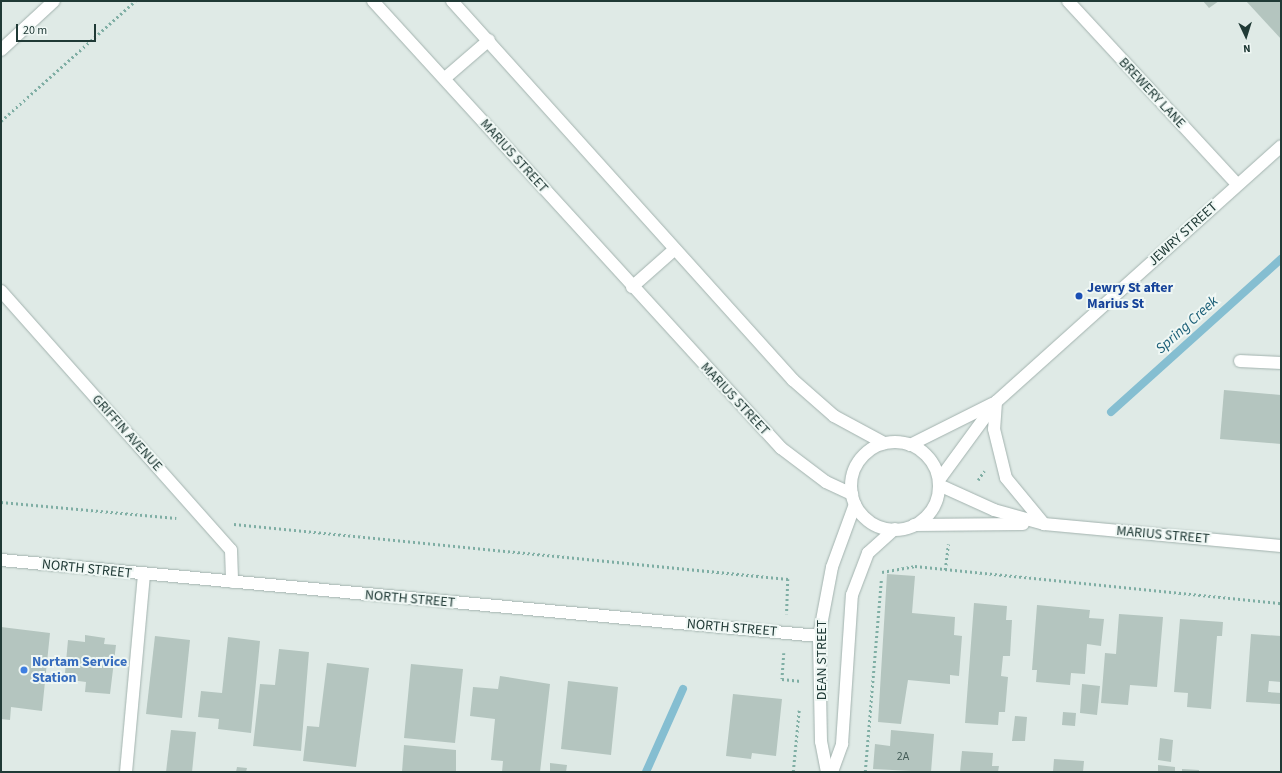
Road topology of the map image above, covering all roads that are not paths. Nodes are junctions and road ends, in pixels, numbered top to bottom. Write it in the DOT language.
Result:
graph roads {
  1 [pos="54,1"];
  2 [pos="373,1"];
  3 [pos="452,1"];
  4 [pos="1068,1"];
  5 [pos="489,40"];
  6 [pos="1,50"];
  7 [pos="445,78"];
  8 [pos="1281,146"];
  9 [pos="1237,184"];
  10 [pos="676,249"];
  11 [pos="632,287"];
  12 [pos="1,291"];
  13 [pos="1240,360"];
  14 [pos="1281,363"];
  15 [pos="996,402"];
  16 [pos="884,443"];
  17 [pos="910,445"];
  18 [pos="939,482"];
  19 [pos="854,499"];
  20 [pos="1044,524"];
  21 [pos="914,525"];
  22 [pos="895,529"];
  23 [pos="1281,546"];
  24 [pos="1,560"];
  25 [pos="144,575"];
  26 [pos="232,582"];
  27 [pos="818,636"];
  28 [pos="126,772"];
  29 [pos="827,772"];
  30 [pos="832,772"];
  1 -- 6 [label="street"];
  2 -- 7 [label="street, MARIUS STREET"];
  3 -- 5 [label="street"];
  4 -- 9 [label="street, BREWERY LANE"];
  5 -- 7 [label="street"];
  5 -- 10 [label="street"];
  7 -- 11 [label="street, MARIUS STREET"];
  8 -- 9 [label="street, JEWRY STREET"];
  9 -- 15 [label="street, JEWRY STREET"];
  10 -- 11 [label="street"];
  10 -- 16 [label="street"];
  11 -- 19 [label="street, MARIUS STREET"];
  12 -- 26 [label="street, GRIFFIN AVENUE"];
  13 -- 14 [label="street"];
  15 -- 17 [label="street, JEWRY STREET"];
  15 -- 18 [label="street, JEWRY STREET"];
  15 -- 20 [label="street"];
  16 -- 17 [label="street"];
  16 -- 19 [label="street"];
  17 -- 18 [label="street"];
  18 -- 20 [label="street, MARIUS STREET"];
  18 -- 21 [label="street"];
  19 -- 22 [label="street"];
  19 -- 27 [label="street, DEAN STREET"];
  20 -- 21 [label="street, MARIUS STREET"];
  20 -- 23 [label="street, MARIUS STREET"];
  21 -- 22 [label="street"];
  22 -- 30 [label="street, DEAN STREET"];
  24 -- 25 [label="street, NORTH STREET"];
  25 -- 26 [label="street, NORTH STREET"];
  25 -- 28 [label="street"];
  26 -- 27 [label="street, NORTH STREET"];
  27 -- 29 [label="street, DEAN STREET"];
}
